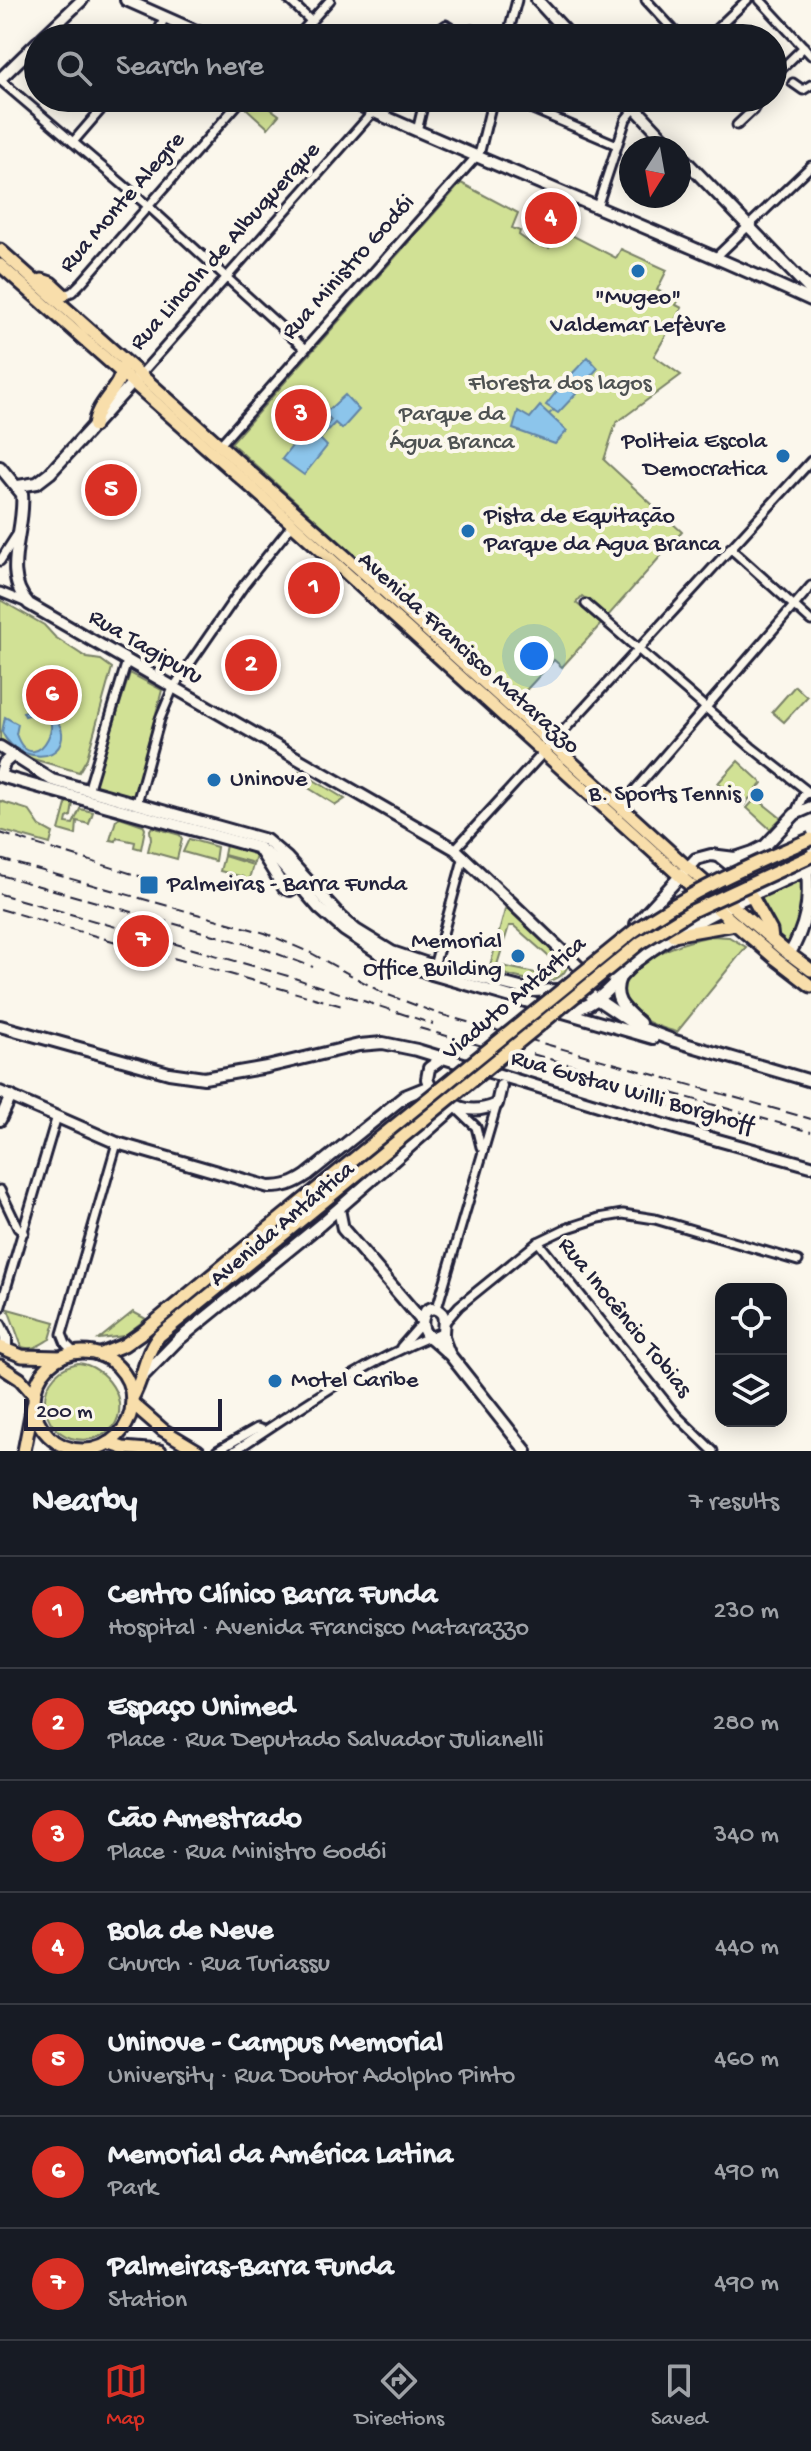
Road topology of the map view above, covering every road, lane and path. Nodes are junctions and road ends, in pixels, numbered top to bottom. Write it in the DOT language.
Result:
graph roads {
  1 [pos="82,0"];
  2 [pos="126,0"];
  3 [pos="289,0"];
  4 [pos="330,0"];
  5 [pos="517,0"];
  6 [pos="537,0"];
  7 [pos="646,0"];
  8 [pos="747,0"];
  9 [pos="760,0"];
  10 [pos="165,17"];
  11 [pos="311,21"];
  12 [pos="57,24"];
  13 [pos="162,24"];
  14 [pos="181,24"];
  15 [pos="308,24"];
  16 [pos="511,24"];
  17 [pos="559,24"];
  18 [pos="668,24"];
  19 [pos="722,24"];
  20 [pos="782,24"];
  21 [pos="787,29"];
  22 [pos="804,47"];
  23 [pos="811,55"];
  24 [pos="24,56"];
  25 [pos="787,63"];
  26 [pos="0,79"];
  27 [pos="793,83"];
  28 [pos="811,85"];
  29 [pos="24,100"];
  30 [pos="38,112"];
  31 [pos="99,112"];
  32 [pos="231,112"];
  33 [pos="373,112"];
  34 [pos="422,112"];
  35 [pos="490,112"];
  36 [pos="540,112"];
  37 [pos="627,112"];
  38 [pos="639,112"];
  39 [pos="751,112"];
  40 [pos="737,125"];
  41 [pos="417,131"];
  42 [pos="662,136"];
  43 [pos="73,142"];
  44 [pos="617,145"];
  45 [pos="475,158"];
  46 [pos="811,166"];
  47 [pos="691,167"];
  48 [pos="148,206"];
  49 [pos="597,207"];
  50 [pos="746,226"];
  51 [pos="0,243"];
  52 [pos="0,250"];
  53 [pos="715,258"];
  54 [pos="0,265"];
  55 [pos="0,273"];
  56 [pos="793,273"];
  57 [pos="228,277"];
  58 [pos="784,288"];
  59 [pos="26,289"];
  60 [pos="811,291"];
  61 [pos="59,296"];
  62 [pos="811,300"];
  63 [pos="304,348"];
  64 [pos="123,358"];
  65 [pos="122,373"];
  66 [pos="137,378"];
  67 [pos="94,426"];
  68 [pos="217,449"];
  69 [pos="811,461"];
  70 [pos="0,467"];
  71 [pos="18,486"];
  72 [pos="292,525"];
  73 [pos="19,530"];
  74 [pos="730,548"];
  75 [pos="0,561"];
  76 [pos="811,586"];
  77 [pos="0,592"];
  78 [pos="29,604"];
  79 [pos="586,604"];
  80 [pos="794,606"];
  81 [pos="811,621"];
  82 [pos="638,648"];
  83 [pos="127,661"];
  84 [pos="173,688"];
  85 [pos="707,708"];
  86 [pos="0,747"];
  87 [pos="548,748"];
  88 [pos="12,756"];
  89 [pos="0,776"];
  90 [pos="88,791"];
  91 [pos="810,792"];
  92 [pos="137,803"];
  93 [pos="621,806"];
  94 [pos="811,807"];
  95 [pos="795,814"];
  96 [pos="811,839"];
  97 [pos="765,846"];
  98 [pos="460,853"];
  99 [pos="717,856"];
  100 [pos="811,856"];
  101 [pos="809,869"];
  102 [pos="685,873"];
  103 [pos="302,882"];
  104 [pos="771,886"];
  105 [pos="751,895"];
  106 [pos="731,904"];
  107 [pos="719,910"];
  108 [pos="736,924"];
  109 [pos="673,935"];
  110 [pos="772,940"];
  111 [pos="789,955"];
  112 [pos="581,969"];
  113 [pos="433,970"];
  114 [pos="811,970"];
  115 [pos="623,972"];
  116 [pos="811,986"];
  117 [pos="553,990"];
  118 [pos="528,1000"];
  119 [pos="597,1000"];
  120 [pos="0,1026"];
  121 [pos="651,1031"];
  122 [pos="675,1041"];
  123 [pos="443,1058"];
  124 [pos="476,1068"];
  125 [pos="522,1081"];
  126 [pos="811,1081"];
  127 [pos="430,1086"];
  128 [pos="501,1086"];
  129 [pos="5,1094"];
  130 [pos="497,1104"];
  131 [pos="455,1107"];
  132 [pos="57,1116"];
  133 [pos="0,1120"];
  134 [pos="117,1143"];
  135 [pos="482,1150"];
  136 [pos="811,1166"];
  137 [pos="0,1190"];
  138 [pos="339,1209"];
  139 [pos="321,1224"];
  140 [pos="270,1227"];
  141 [pos="343,1229"];
  142 [pos="24,1232"];
  143 [pos="278,1239"];
  144 [pos="538,1242"];
  145 [pos="798,1261"];
  146 [pos="459,1306"];
  147 [pos="0,1309"];
  148 [pos="429,1314"];
  149 [pos="446,1321"];
  150 [pos="0,1325"];
  151 [pos="443,1333"];
  152 [pos="430,1338"];
  153 [pos="3,1348"];
  154 [pos="400,1349"];
  155 [pos="75,1353"];
  156 [pos="99,1355"];
  157 [pos="450,1355"];
  158 [pos="63,1357"];
  159 [pos="0,1366"];
  160 [pos="141,1378"];
  161 [pos="34,1398"];
  162 [pos="132,1401"];
  163 [pos="263,1430"];
  164 [pos="99,1447"];
  165 [pos="709,1450"];
  166 [pos="24,1451"];
  167 [pos="160,1451"];
  168 [pos="198,1451"];
  169 [pos="217,1451"];
  170 [pos="234,1451"];
  171 [pos="526,1451"];
  1 -- 12 [label="street"];
  2 -- 10 [label="street"];
  3 -- 11 [label="street"];
  4 -- 11 [label="street"];
  5 -- 16 [label="street"];
  6 -- 17 [label="street"];
  7 -- 18 [label="street"];
  8 -- 19 [label="street"];
  9 -- 20 [label="street"];
  10 -- 13 [label="street"];
  10 -- 14 [label="street"];
  11 -- 15 [label="street"];
  21 -- 22 [label="street"];
  22 -- 23 [label="street"];
  22 -- 25 [label="street"];
  24 -- 26 [label="street"];
  26 -- 29 [label="street"];
  27 -- 28 [label="street"];
  30 -- 43 [label="street"];
  31 -- 43 [label="street"];
  32 -- 48 [label="street, Rua Monte Alegre"];
  33 -- 41 [label="street"];
  33 -- 57 [label="street, Rua Lincoln de Albuquerque"];
  34 -- 41 [label="street"];
  35 -- 45 [label="street, Rua Ministro Godói"];
  36 -- 44 [label="street"];
  37 -- 44 [label="street"];
  38 -- 42 [label="street"];
  39 -- 40 [label="street"];
  41 -- 45 [label="street"];
  43 -- 48 [label="street"];
  44 -- 49 [label="street"];
  45 -- 49 [label="street"];
  45 -- 63 [label="street, Rua Ministro Godói"];
  46 -- 50 [label="street"];
  47 -- 50 [label="street"];
  48 -- 57 [label="street"];
  48 -- 61 [label="street, Rua Monte Alegre"];
  49 -- 53 [label="street"];
  50 -- 53 [label="street"];
  50 -- 56 [label="street"];
  51 -- 61 [label="main road, Avenida Francisco Matarazzo"];
  52 -- 61 [label="main road, Avenida Francisco Matarazzo"];
  53 -- 58 [label="street"];
  54 -- 59 [label="main road, Avenida Francisco Matarazzo"];
  55 -- 59 [label="main road, Avenida Francisco Matarazzo"];
  56 -- 58 [label="street"];
  56 -- 60 [label="street"];
  57 -- 63 [label="street"];
  57 -- 66 [label="street, Rua Lincoln de Albuquerque"];
  58 -- 62 [label="street"];
  59 -- 65 [label="main road, Avenida Francisco Matarazzo"];
  61 -- 64 [label="main road, Avenida Francisco Matarazzo"];
  63 -- 68 [label="street, Rua Ministro Godói"];
  64 -- 65 [label="main road"];
  64 -- 66 [label="main road, Avenida Francisco Matarazzo"];
  65 -- 66 [label="main road, Avenida Francisco Matarazzo"];
  65 -- 67 [label="main road"];
  66 -- 67 [label="street"];
  66 -- 68 [label="main road, Avenida Francisco Matarazzo"];
  67 -- 71 [label="street"];
  68 -- 72 [label="main road, Avenida Francisco Matarazzo"];
  68 -- 87 [label="main road, Avenida Francisco Matarazzo"];
  69 -- 74 [label="street"];
  70 -- 71 [label="street"];
  71 -- 73 [label="street"];
  72 -- 84 [label="street"];
  72 -- 87 [label="main road, Avenida Francisco Matarazzo"];
  73 -- 75 [label="street"];
  73 -- 78 [label="street"];
  74 -- 80 [label="street"];
  74 -- 82 [label="street"];
  76 -- 80 [label="street"];
  77 -- 78 [label="street"];
  78 -- 83 [label="street, Rua Tagipuru"];
  79 -- 82 [label="street"];
  80 -- 81 [label="street"];
  80 -- 85 [label="street"];
  82 -- 85 [label="street"];
  82 -- 87 [label="street"];
  83 -- 84 [label="street, Rua Tagipuru"];
  83 -- 90 [label="street"];
  84 -- 92 [label="street"];
  84 -- 98 [label="street, Rua Tagipuru"];
  85 -- 91 [label="street"];
  85 -- 93 [label="street"];
  86 -- 88 [label="street"];
  87 -- 93 [label="main road, Avenida Francisco Matarazzo"];
  87 -- 98 [label="street"];
  87 -- 102 [label="main road, Avenida Francisco Matarazzo"];
  88 -- 89 [label="street"];
  88 -- 90 [label="street"];
  89 -- 103 [label="street"];
  90 -- 92 [label="street"];
  91 -- 95 [label="street"];
  92 -- 103 [label="street"];
  93 -- 102 [label="main road, Avenida Francisco Matarazzo"];
  94 -- 95 [label="street"];
  95 -- 97 [label="street"];
  96 -- 140 [label="main road, Viaduto Antártica, bridge"];
  97 -- 99 [label="street"];
  97 -- 104 [label="street"];
  98 -- 112 [label="street, Rua Tagipuru"];
  98 -- 113 [label="street"];
  99 -- 102 [label="street"];
  99 -- 105 [label="street"];
  100 -- 143 [label="main road, Viaduto Antártica, bridge"];
  101 -- 104 [label="street"];
  101 -- 111 [label="street"];
  102 -- 106 [label="main road, Avenida Francisco Matarazzo"];
  102 -- 107 [label="main road, Avenida Francisco Matarazzo"];
  102 -- 112 [label="street"];
  103 -- 113 [label="street"];
  104 -- 105 [label="street"];
  105 -- 106 [label="street"];
  105 -- 110 [label="main road"];
  106 -- 107 [label="street"];
  106 -- 110 [label="main road, Avenida Francisco Matarazzo"];
  107 -- 108 [label="main road, Avenida Francisco Matarazzo"];
  107 -- 109 [label="street"];
  108 -- 109 [label="main road"];
  108 -- 116 [label="main road, Avenida Francisco Matarazzo"];
  109 -- 115 [label="street"];
  110 -- 111 [label="main road, Avenida Francisco Matarazzo"];
  111 -- 114 [label="main road, Avenida Francisco Matarazzo"];
  112 -- 115 [label="street"];
  112 -- 117 [label="street"];
  113 -- 117 [label="street"];
  113 -- 118 [label="street"];
  115 -- 119 [label="street"];
  115 -- 121 [label="street"];
  117 -- 119 [label="street"];
  118 -- 119 [label="street"];
  118 -- 122 [label="street"];
  119 -- 121 [label="street"];
  120 -- 123 [label="street, Rua Gustav Willi Borghoff"];
  121 -- 122 [label="street"];
  122 -- 126 [label="street"];
  123 -- 124 [label="street, Rua Gustav Willi Borghoff"];
  123 -- 127 [label="street"];
  124 -- 125 [label="street, Rua Gustav Willi Borghoff"];
  124 -- 128 [label="street"];
  125 -- 128 [label="street"];
  125 -- 136 [label="street, Rua Gustav Willi Borghoff"];
  127 -- 131 [label="street"];
  127 -- 134 [label="street"];
  128 -- 130 [label="street"];
  129 -- 132 [label="street"];
  129 -- 133 [label="street"];
  130 -- 131 [label="street"];
  130 -- 135 [label="street"];
  131 -- 135 [label="street"];
  131 -- 138 [label="street, Avenida Antártica"];
  132 -- 134 [label="street"];
  132 -- 142 [label="street"];
  134 -- 155 [label="street"];
  135 -- 148 [label="street"];
  137 -- 142 [label="street"];
  138 -- 139 [label="street, Avenida Antártica"];
  138 -- 141 [label="street"];
  139 -- 141 [label="street"];
  139 -- 160 [label="street, Avenida Antártica"];
  140 -- 156 [label="main road, Avenida Antártica"];
  141 -- 148 [label="street"];
  142 -- 147 [label="street"];
  143 -- 160 [label="main road, Avenida Antártica"];
  144 -- 145 [label="street"];
  144 -- 146 [label="street"];
  144 -- 165 [label="street, Rua Inocêncio Tobias"];
  146 -- 148 [label="street"];
  146 -- 149 [label="street"];
  148 -- 149 [label="street"];
  148 -- 152 [label="street"];
  148 -- 154 [label="street"];
  149 -- 151 [label="street"];
  150 -- 153 [label="street"];
  151 -- 152 [label="street"];
  151 -- 157 [label="street"];
  152 -- 154 [label="street"];
  152 -- 157 [label="street"];
  153 -- 158 [label="main road"];
  154 -- 163 [label="street"];
  155 -- 156 [label="main road"];
  155 -- 158 [label="main road"];
  156 -- 162 [label="main road"];
  157 -- 171 [label="street"];
  158 -- 161 [label="main road"];
  159 -- 161 [label="main road"];
  160 -- 162 [label="main road, Avenida Antártica"];
  161 -- 164 [label="main road"];
  161 -- 166 [label="main road"];
  162 -- 164 [label="main road"];
  162 -- 168 [label="main road"];
  163 -- 169 [label="street"];
  163 -- 170 [label="street"];
  164 -- 167 [label="main road"];
}
